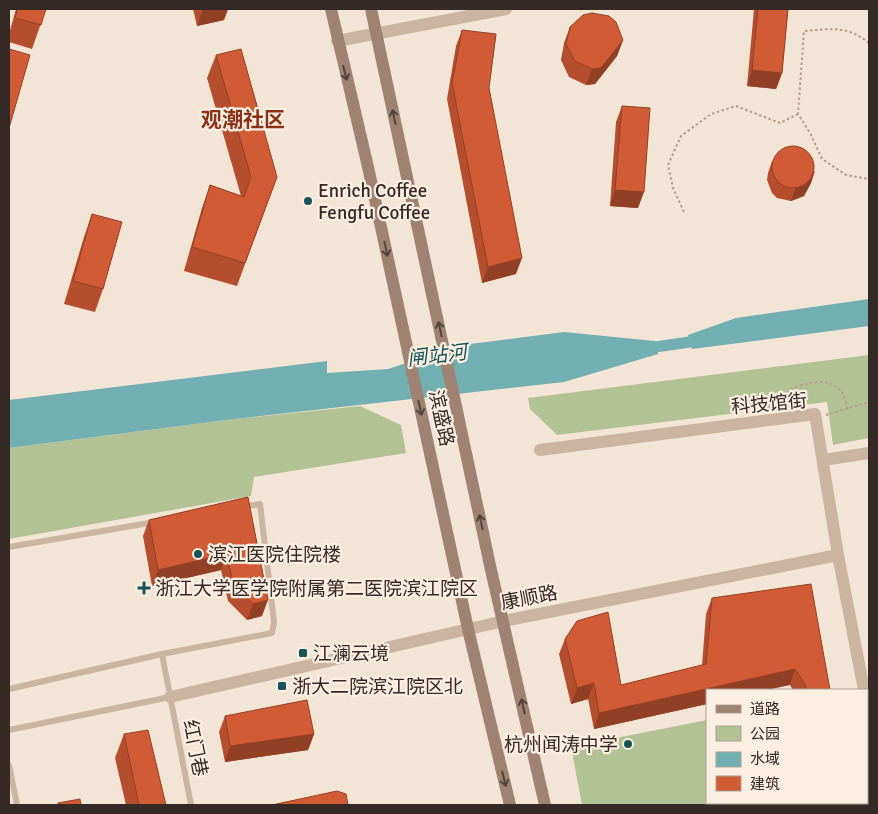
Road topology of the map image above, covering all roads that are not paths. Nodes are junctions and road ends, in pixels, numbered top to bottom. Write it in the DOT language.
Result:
graph roads {
  1 [pos="331,9"];
  2 [pos="371,9"];
  3 [pos="506,9"];
  4 [pos="376,33"];
  5 [pos="337,40"];
  6 [pos="540,450"];
  7 [pos="869,453"];
  8 [pos="823,460"];
  9 [pos="233,508"];
  10 [pos="159,521"];
  11 [pos="9,547"];
  12 [pos="838,555"];
  13 [pos="504,621"];
  14 [pos="468,629"];
  15 [pos="162,654"];
  16 [pos="9,689"];
  17 [pos="864,689"];
  18 [pos="170,696"];
  19 [pos="9,730"];
  20 [pos="9,765"];
  21 [pos="17,805"];
  22 [pos="191,805"];
  23 [pos="510,805"];
  24 [pos="545,805"];
  1 -- 5 [label="main road, 滨盛路"];
  2 -- 4 [label="main road, 滨盛路"];
  3 -- 4 [label="street"];
  4 -- 5 [label="street"];
  13 -- 4 [label="main road, 滨盛路, one-way"];
  5 -- 14 [label="main road, 滨盛路, one-way"];
  6 -- 8 [label="street, 科技馆街"];
  7 -- 8 [label="street"];
  8 -- 12 [label="street, 科技馆街"];
  9 -- 15 [label="lane"];
  10 -- 11 [label="lane"];
  12 -- 13 [label="street, 康顺路"];
  12 -- 17 [label="street, 科技馆街"];
  13 -- 14 [label="street, 康顺路"];
  24 -- 13 [label="main road, 滨盛路, one-way"];
  14 -- 18 [label="street, 康顺路"];
  14 -- 23 [label="main road, 滨盛路, one-way"];
  15 -- 16 [label="lane"];
  15 -- 18 [label="lane, 红门巷"];
  18 -- 19 [label="lane"];
  18 -- 22 [label="lane, 红门巷"];
  20 -- 21 [label="lane"];
}
